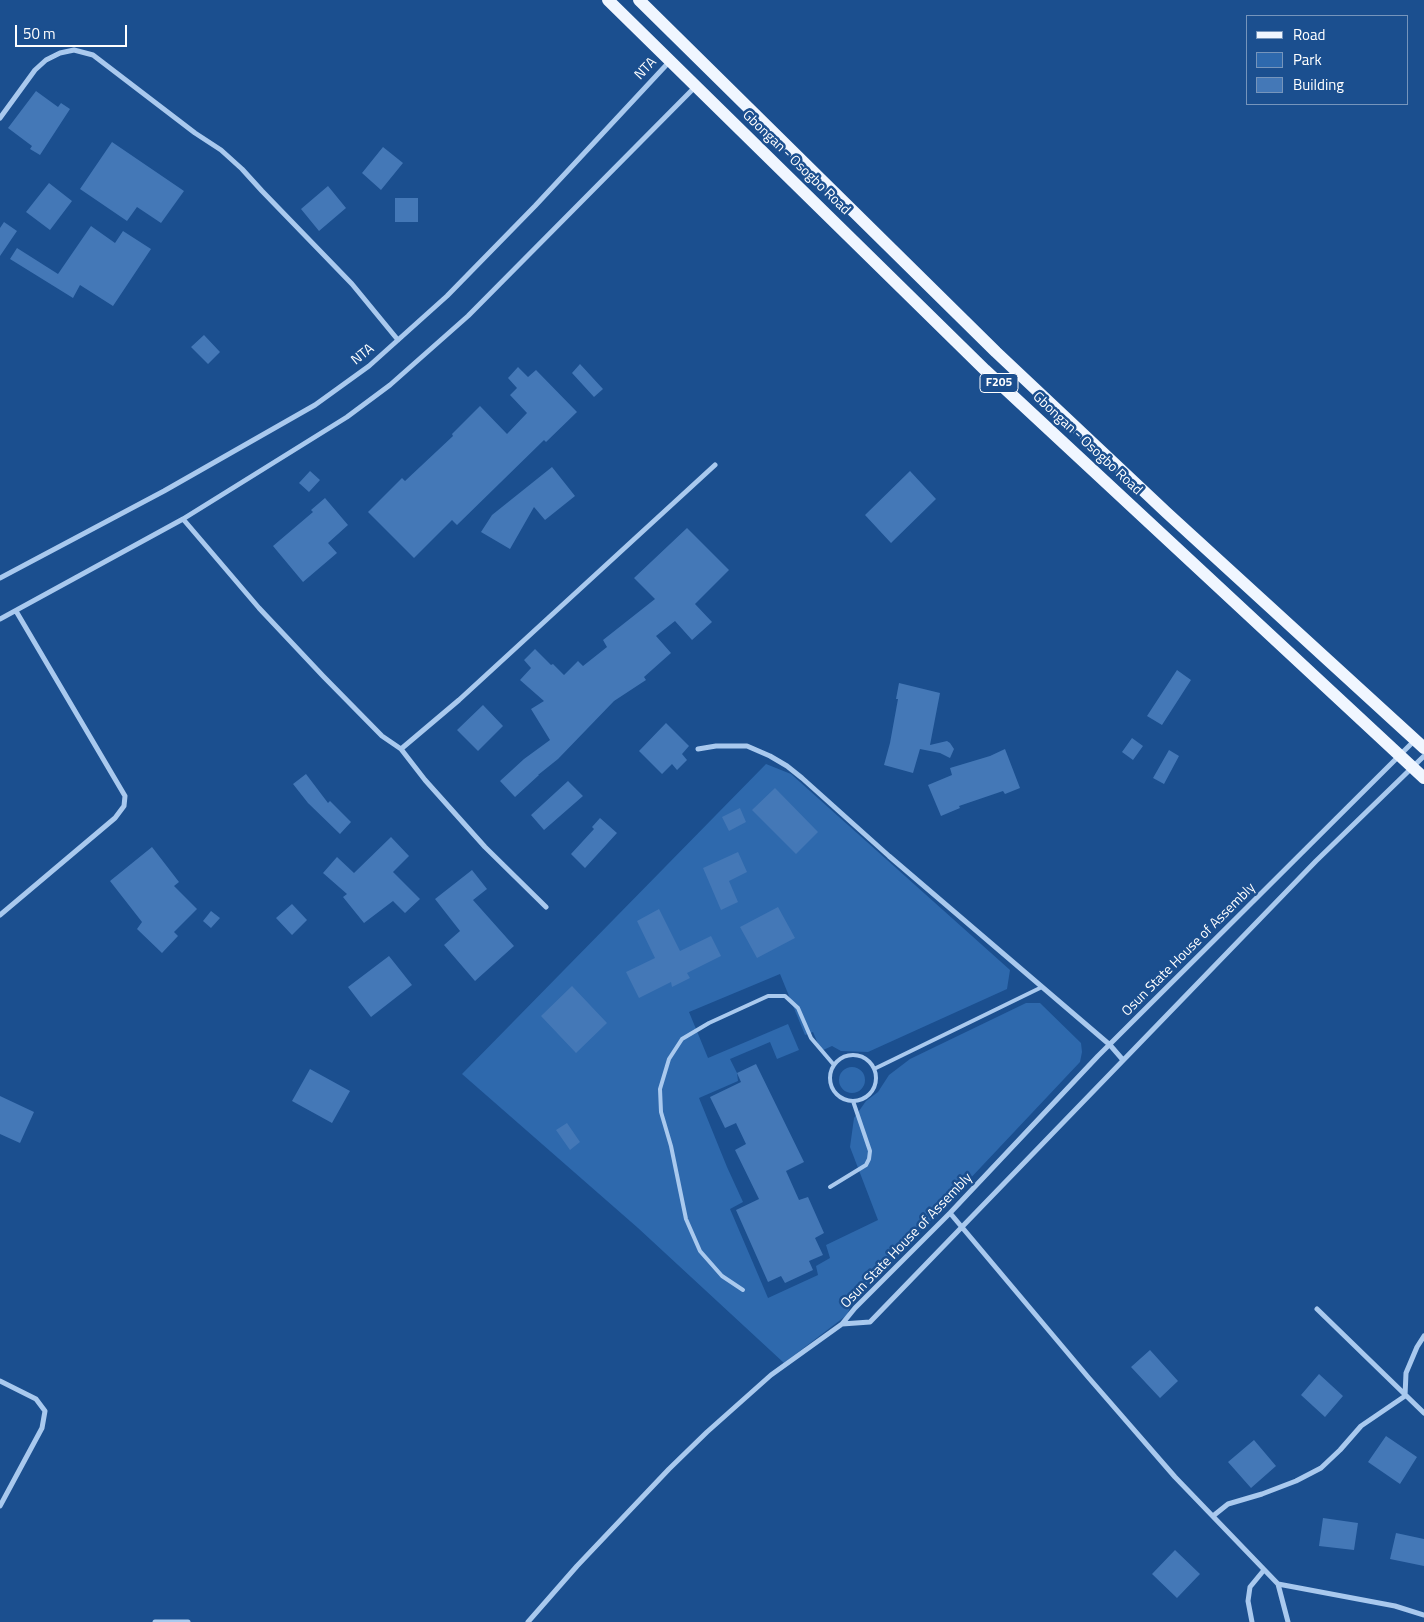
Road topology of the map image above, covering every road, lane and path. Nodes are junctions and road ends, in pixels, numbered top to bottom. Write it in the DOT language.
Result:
graph roads {
  1 [pos="608,0"];
  2 [pos="639,0"];
  3 [pos="670,60"];
  4 [pos="696,86"];
  5 [pos="0,118"];
  6 [pos="398,340"];
  7 [pos="715,465"];
  8 [pos="182,519"];
  9 [pos="0,578"];
  10 [pos="16,611"];
  11 [pos="0,619"];
  12 [pos="1420,744"];
  13 [pos="401,749"];
  14 [pos="698,749"];
  15 [pos="1401,755"];
  16 [pos="1424,756"];
  17 [pos="1413,768"];
  18 [pos="1424,778"];
  19 [pos="546,906"];
  20 [pos="0,915"];
  21 [pos="1042,987"];
  22 [pos="1110,1045"];
  23 [pos="1123,1060"];
  24 [pos="834,1065"];
  25 [pos="874,1069"];
  26 [pos="853,1101"];
  27 [pos="830,1187"];
  28 [pos="950,1213"];
  29 [pos="961,1227"];
  30 [pos="743,1290"];
  31 [pos="1318,1309"];
  32 [pos="842,1324"];
  33 [pos="1424,1336"];
  34 [pos="0,1381"];
  35 [pos="1405,1396"];
  36 [pos="1424,1413"];
  37 [pos="0,1506"];
  38 [pos="1213,1516"];
  39 [pos="1264,1570"];
  40 [pos="1278,1584"];
  41 [pos="1424,1615"];
  42 [pos="155,1622"];
  43 [pos="188,1622"];
  44 [pos="528,1622"];
  45 [pos="1252,1622"];
  46 [pos="1288,1622"];
  1 -- 3 [label="main road, Gbongan - Osogbo Road / F205"];
  2 -- 12 [label="main road, Gbongan - Osogbo Road / F205"];
  3 -- 4 [label="main road, Gbongan - Osogbo Road / F205"];
  3 -- 6 [label="street, NTA"];
  4 -- 8 [label="street"];
  4 -- 15 [label="main road, Gbongan - Osogbo Road / F205"];
  5 -- 6 [label="street"];
  6 -- 9 [label="street, NTA"];
  7 -- 13 [label="street"];
  8 -- 10 [label="street"];
  8 -- 13 [label="street"];
  10 -- 11 [label="street"];
  10 -- 20 [label="street"];
  12 -- 15 [label="street, Osun State House of Assembly"];
  13 -- 19 [label="street"];
  14 -- 21 [label="street"];
  15 -- 17 [label="main road, Gbongan - Osogbo Road / F205"];
  15 -- 22 [label="street, Osun State House of Assembly"];
  16 -- 17 [label="street, Osun State House of Assembly"];
  17 -- 18 [label="main road, Gbongan - Osogbo Road / F205"];
  17 -- 23 [label="street, Osun State House of Assembly"];
  21 -- 22 [label="street"];
  21 -- 25 [label="lane"];
  22 -- 23 [label="street"];
  22 -- 28 [label="street, Osun State House of Assembly"];
  23 -- 29 [label="street, Osun State House of Assembly"];
  24 -- 25 [label="lane"];
  24 -- 26 [label="lane"];
  24 -- 30 [label="lane"];
  25 -- 26 [label="lane"];
  26 -- 27 [label="lane"];
  28 -- 29 [label="street"];
  28 -- 32 [label="street, Osun State House of Assembly"];
  29 -- 32 [label="street, Osun State House of Assembly"];
  29 -- 38 [label="street"];
  31 -- 35 [label="street"];
  32 -- 44 [label="street"];
  33 -- 35 [label="street"];
  34 -- 37 [label="street"];
  35 -- 36 [label="street"];
  35 -- 38 [label="street"];
  38 -- 39 [label="street"];
  39 -- 40 [label="street"];
  39 -- 45 [label="street"];
  40 -- 41 [label="street"];
  40 -- 46 [label="street"];
  42 -- 43 [label="street"];
}
